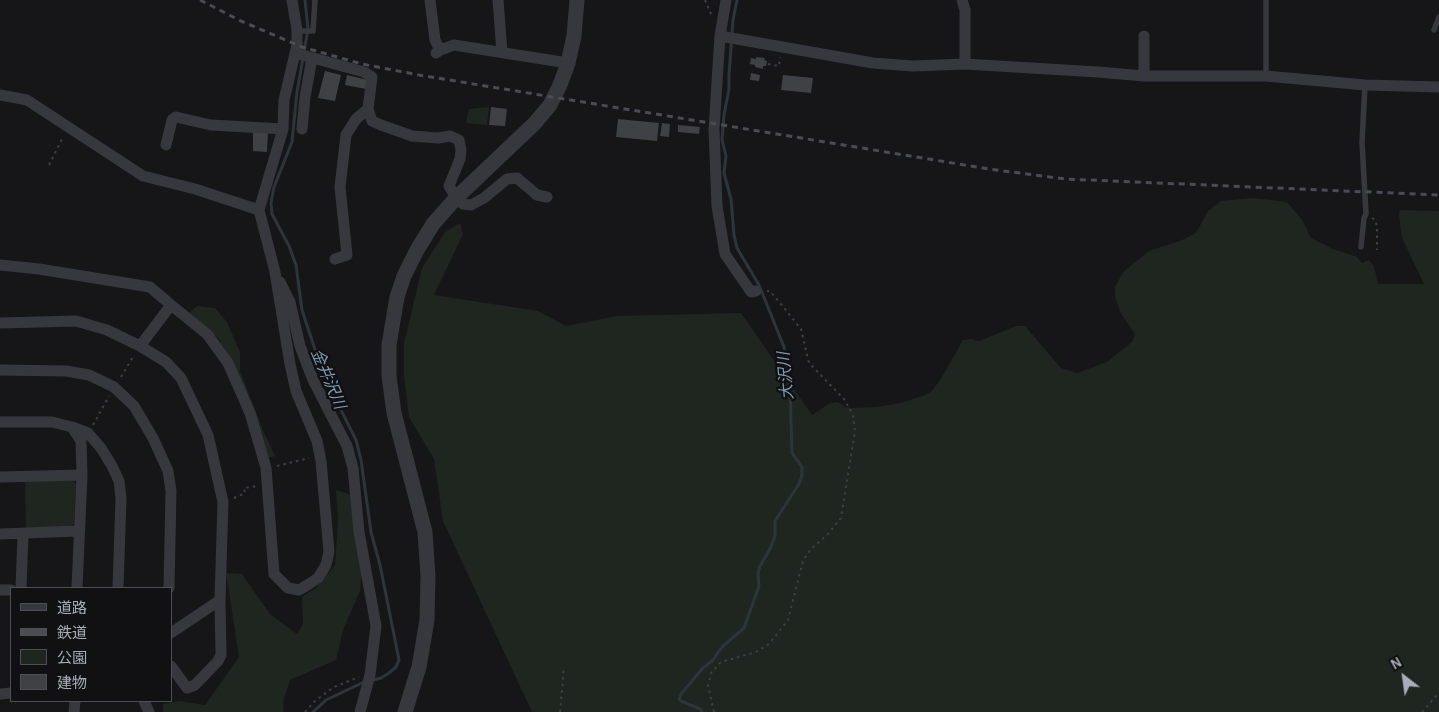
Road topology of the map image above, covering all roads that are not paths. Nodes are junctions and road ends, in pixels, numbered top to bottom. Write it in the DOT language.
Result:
graph roads {
  1 [pos="292,0"];
  2 [pos="315,0"];
  3 [pos="430,0"];
  4 [pos="498,0"];
  5 [pos="577,0"];
  6 [pos="726,0"];
  7 [pos="962,0"];
  8 [pos="1266,0"];
  9 [pos="1439,17"];
  10 [pos="1434,30"];
  11 [pos="297,31"];
  12 [pos="720,36"];
  13 [pos="1144,36"];
  14 [pos="502,52"];
  15 [pos="303,55"];
  16 [pos="568,63"];
  17 [pos="965,64"];
  18 [pos="1144,76"];
  19 [pos="1266,76"];
  20 [pos="1365,85"];
  21 [pos="1439,87"];
  22 [pos="0,95"];
  23 [pos="368,109"];
  24 [pos="283,129"];
  25 [pos="302,129"];
  26 [pos="166,145"];
  27 [pos="547,197"];
  28 [pos="456,198"];
  29 [pos="259,210"];
  30 [pos="1361,248"];
  31 [pos="335,259"];
  32 [pos="0,265"];
  33 [pos="275,272"];
  34 [pos="762,291"];
  35 [pos="171,305"];
  36 [pos="0,323"];
  37 [pos="140,346"];
  38 [pos="0,370"];
  39 [pos="3,420"];
  40 [pos="72,427"];
  41 [pos="82,476"];
  42 [pos="0,477"];
  43 [pos="78,531"];
  44 [pos="0,534"];
  45 [pos="23,534"];
  46 [pos="21,587"];
  47 [pos="77,587"];
  48 [pos="118,587"];
  49 [pos="169,587"];
  50 [pos="220,600"];
  51 [pos="172,631"];
  52 [pos="172,667"];
  53 [pos="360,712"];
  54 [pos="405,712"];
  1 -- 11 [label="street"];
  2 -- 11 [label="lane"];
  3 -- 14 [label="street"];
  4 -- 14 [label="street"];
  5 -- 16 [label="street"];
  6 -- 12 [label="street"];
  7 -- 17 [label="street"];
  8 -- 19 [label="lane"];
  9 -- 10 [label="lane"];
  11 -- 15 [label="street"];
  12 -- 17 [label="street"];
  12 -- 34 [label="street"];
  13 -- 18 [label="street"];
  14 -- 16 [label="street"];
  15 -- 23 [label="street"];
  15 -- 24 [label="street"];
  15 -- 25 [label="street"];
  16 -- 28 [label="street"];
  17 -- 18 [label="street"];
  18 -- 19 [label="street"];
  19 -- 20 [label="street"];
  20 -- 21 [label="street"];
  20 -- 30 [label="lane"];
  22 -- 29 [label="street"];
  23 -- 28 [label="street"];
  23 -- 31 [label="street"];
  24 -- 26 [label="street"];
  24 -- 29 [label="street"];
  27 -- 28 [label="street"];
  28 -- 54 [label="street"];
  29 -- 33 [label="street"];
  32 -- 35 [label="street"];
  33 -- 35 [label="street"];
  33 -- 53 [label="street"];
  35 -- 37 [label="street"];
  36 -- 37 [label="street"];
  37 -- 50 [label="street"];
  38 -- 49 [label="street"];
  39 -- 40 [label="street"];
  40 -- 41 [label="street"];
  40 -- 48 [label="street"];
  41 -- 42 [label="street"];
  41 -- 43 [label="street"];
  43 -- 45 [label="street"];
  43 -- 47 [label="street"];
  44 -- 45 [label="street"];
  45 -- 46 [label="street"];
  50 -- 51 [label="street"];
  50 -- 52 [label="street"];
}
